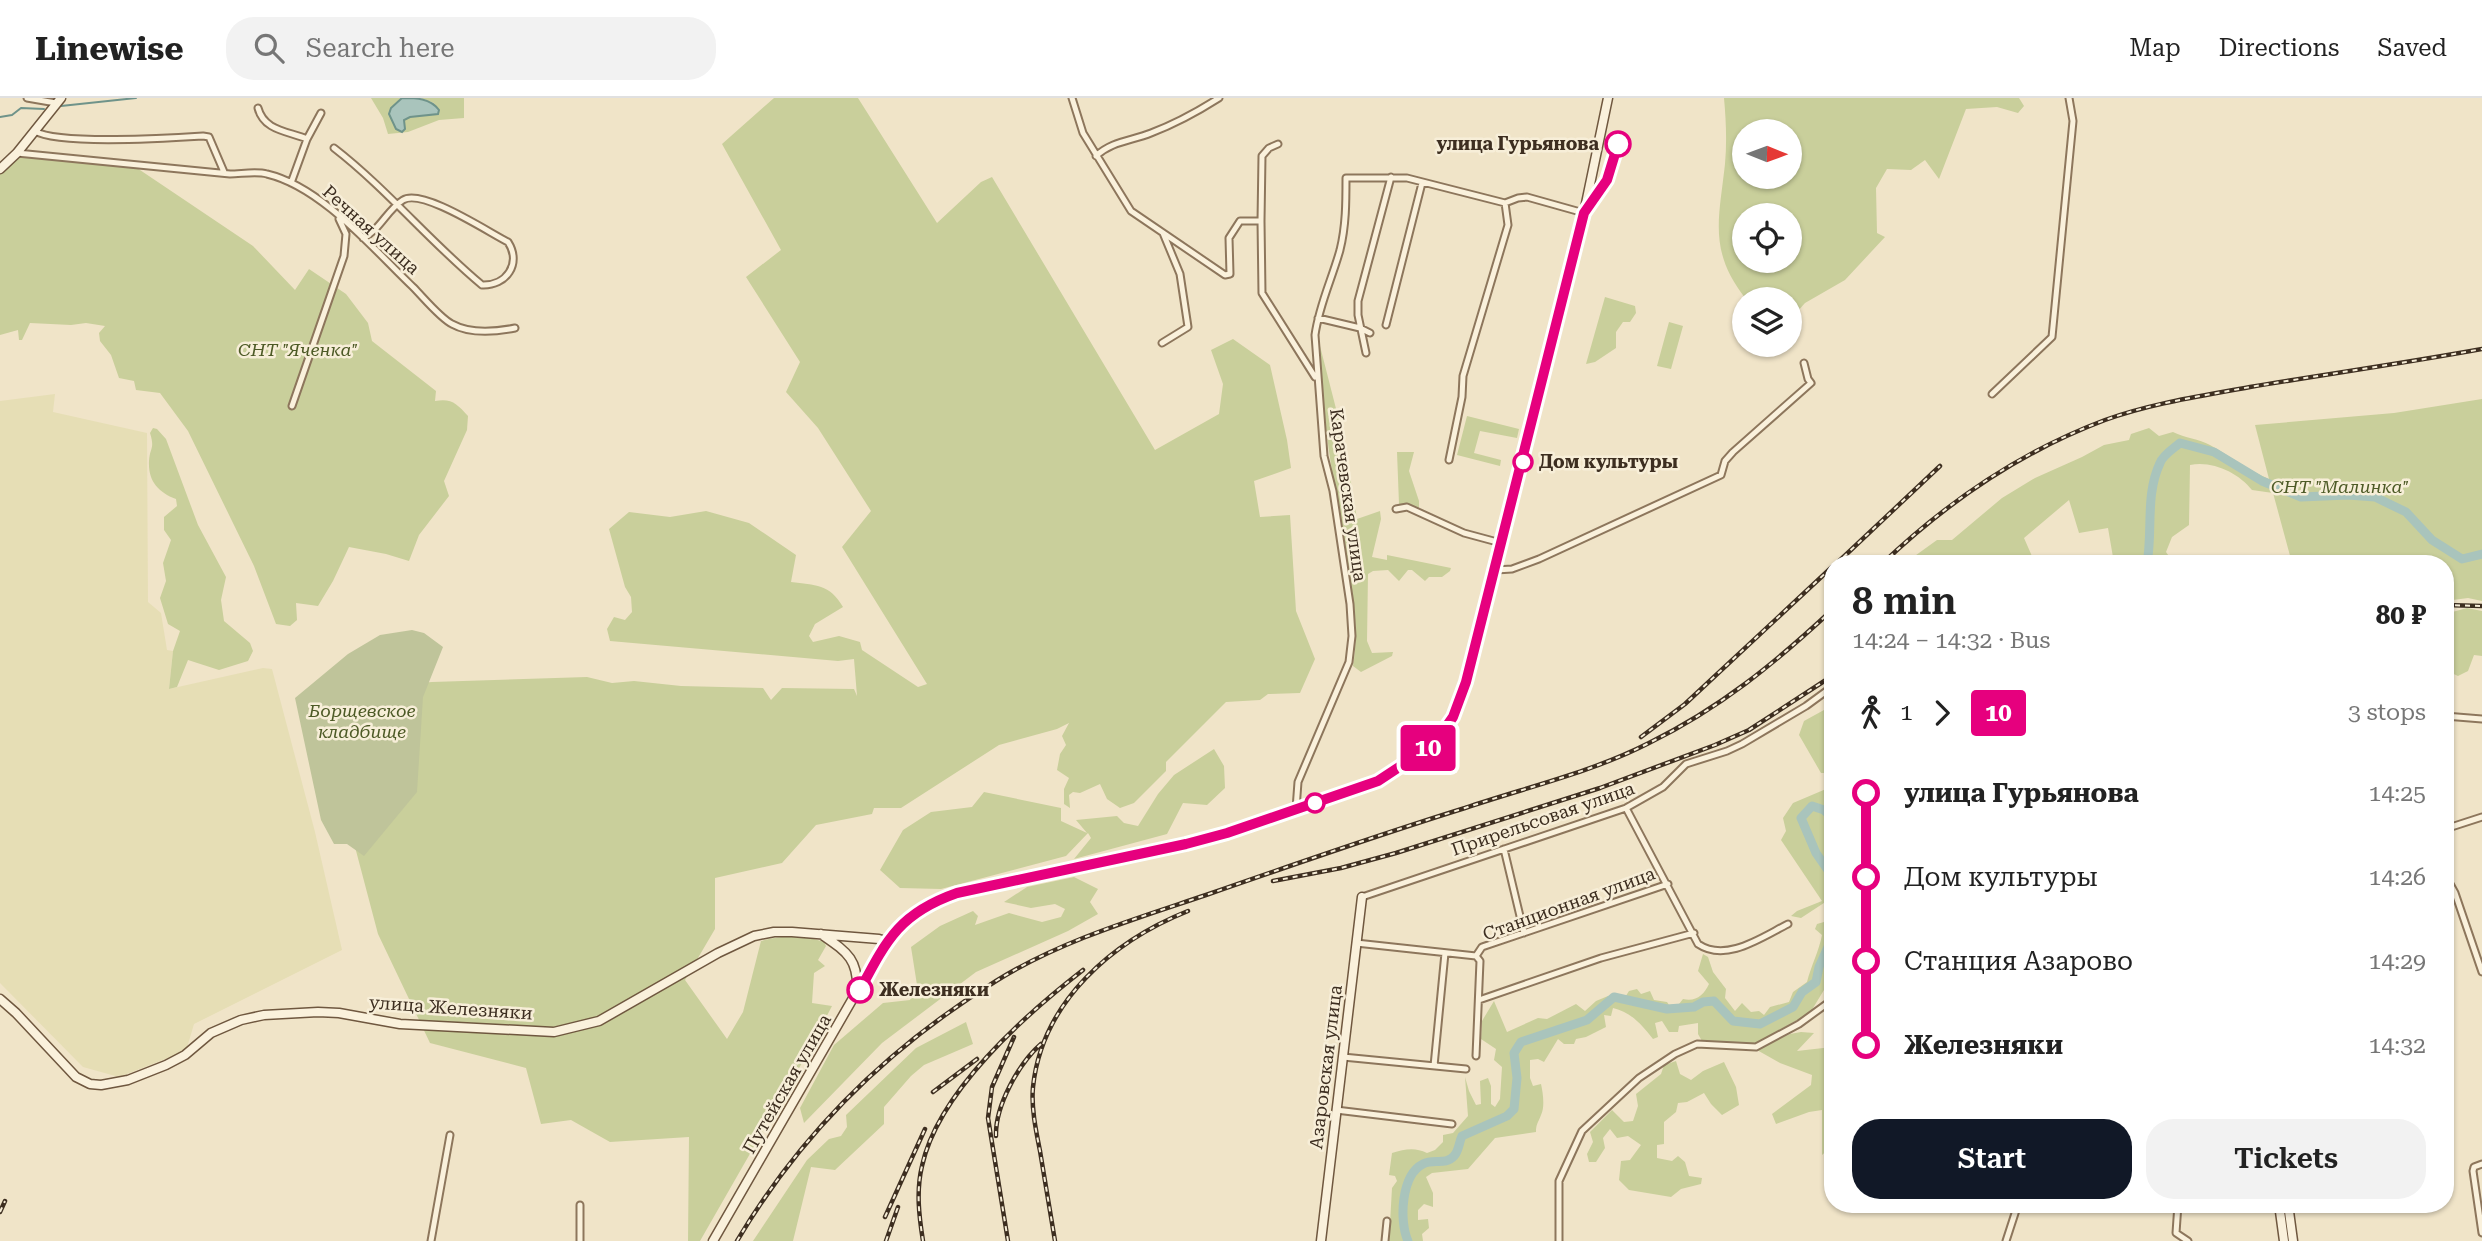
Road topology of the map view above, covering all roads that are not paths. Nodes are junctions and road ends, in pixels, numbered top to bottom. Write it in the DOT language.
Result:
graph roads {
  1 [pos="27,98"];
  2 [pos="1072,98"];
  3 [pos="1219,98"];
  4 [pos="1608,98"];
  5 [pos="2069,98"];
  6 [pos="59,101"];
  7 [pos="258,108"];
  8 [pos="321,113"];
  9 [pos="35,131"];
  10 [pos="307,139"];
  11 [pos="1278,144"];
  12 [pos="334,148"];
  13 [pos="17,153"];
  14 [pos="1096,156"];
  15 [pos="0,169"];
  16 [pos="224,172"];
  17 [pos="1391,177"];
  18 [pos="291,183"];
  19 [pos="1422,183"];
  20 [pos="1505,203"];
  21 [pos="397,206"];
  22 [pos="1584,213"];
  23 [pos="338,216"];
  24 [pos="1261,221"];
  25 [pos="1162,231"];
  26 [pos="363,238"];
  27 [pos="1318,317"];
  28 [pos="1386,325"];
  29 [pos="515,328"];
  30 [pos="1360,328"];
  31 [pos="1370,333"];
  32 [pos="1162,343"];
  33 [pos="1366,353"];
  34 [pos="1804,363"];
  35 [pos="1317,380"];
  36 [pos="1992,394"];
  37 [pos="292,406"];
  38 [pos="1449,460"];
  39 [pos="1396,509"];
  40 [pos="1502,544"];
  41 [pos="1496,570"];
  42 [pos="1824,693"];
  43 [pos="2454,717"];
  44 [pos="2482,719"];
  45 [pos="1626,808"];
  46 [pos="1296,809"];
  47 [pos="2482,817"];
  48 [pos="2454,826"];
  49 [pos="1504,849"];
  50 [pos="1668,884"];
  51 [pos="2454,891"];
  52 [pos="1362,897"];
  53 [pos="1788,924"];
  54 [pos="821,933"];
  55 [pos="1524,933"];
  56 [pos="1694,933"];
  57 [pos="886,941"];
  58 [pos="1356,943"];
  59 [pos="1445,953"];
  60 [pos="1476,956"];
  61 [pos="2482,972"];
  62 [pos="856,996"];
  63 [pos="0,999"];
  64 [pos="1479,1000"];
  65 [pos="1824,1006"];
  66 [pos="1476,1056"];
  67 [pos="1343,1057"];
  68 [pos="1434,1066"];
  69 [pos="1466,1069"];
  70 [pos="1336,1110"];
  71 [pos="1452,1124"];
  72 [pos="450,1135"];
  73 [pos="2482,1164"];
  74 [pos="580,1205"];
  75 [pos="2015,1213"];
  76 [pos="2177,1213"];
  77 [pos="2280,1213"];
  78 [pos="2289,1213"];
  79 [pos="1387,1221"];
  80 [pos="2482,1234"];
  81 [pos="431,1241"];
  82 [pos="580,1241"];
  83 [pos="713,1241"];
  84 [pos="1321,1241"];
  85 [pos="1385,1241"];
  86 [pos="1559,1241"];
  87 [pos="2006,1241"];
  88 [pos="2188,1241"];
  89 [pos="2284,1241"];
  90 [pos="2293,1241"];
  1 -- 6 [label="street"];
  2 -- 14 [label="street"];
  3 -- 14 [label="street"];
  4 -- 22 [label="street"];
  5 -- 36 [label="street"];
  6 -- 9 [label="street"];
  7 -- 10 [label="street"];
  8 -- 10 [label="street"];
  9 -- 13 [label="street"];
  9 -- 16 [label="street"];
  10 -- 18 [label="street"];
  11 -- 24 [label="street"];
  12 -- 21 [label="street"];
  13 -- 15 [label="street"];
  13 -- 16 [label="street, Речная улица"];
  14 -- 25 [label="street"];
  16 -- 18 [label="street, Речная улица"];
  17 -- 19 [label="street"];
  17 -- 27 [label="street, Карачевская улица"];
  17 -- 30 [label="street"];
  18 -- 23 [label="street, Речная улица"];
  19 -- 20 [label="street"];
  19 -- 28 [label="street"];
  20 -- 22 [label="street"];
  20 -- 38 [label="street"];
  21 -- 21 [label="street"];
  21 -- 26 [label="street"];
  22 -- 40 [label="street"];
  23 -- 26 [label="street, Речная улица"];
  23 -- 37 [label="street"];
  24 -- 25 [label="street"];
  24 -- 35 [label="street"];
  25 -- 32 [label="street"];
  26 -- 29 [label="street, Речная улица"];
  27 -- 30 [label="street"];
  27 -- 35 [label="street, Карачевская улица"];
  30 -- 31 [label="street"];
  30 -- 33 [label="street"];
  34 -- 41 [label="street"];
  35 -- 46 [label="street, Карачевская улица"];
  39 -- 40 [label="street"];
  40 -- 41 [label="street"];
  41 -- 46 [label="street"];
  42 -- 45 [label="street, Прирельсовая улица"];
  43 -- 44 [label="street"];
  45 -- 49 [label="street, Прирельсовая улица"];
  45 -- 50 [label="street"];
  46 -- 57 [label="street"];
  47 -- 48 [label="street"];
  49 -- 52 [label="street, Прирельсовая улица"];
  49 -- 55 [label="street"];
  50 -- 55 [label="street, Станционная улица"];
  50 -- 56 [label="street"];
  51 -- 61 [label="street"];
  52 -- 58 [label="street, Азаровская улица"];
  53 -- 56 [label="street"];
  54 -- 57 [label="street, улица Железняки"];
  54 -- 62 [label="street"];
  54 -- 63 [label="street, улица Железняки"];
  55 -- 60 [label="street, Станционная улица"];
  56 -- 64 [label="street"];
  57 -- 62 [label="street, Путейская улица"];
  58 -- 59 [label="street, Станционная улица"];
  58 -- 67 [label="street, Азаровская улица"];
  59 -- 60 [label="street, Станционная улица"];
  59 -- 68 [label="street"];
  60 -- 64 [label="street"];
  62 -- 83 [label="street, Путейская улица"];
  64 -- 66 [label="street"];
  65 -- 86 [label="street"];
  67 -- 68 [label="street"];
  67 -- 70 [label="street, Азаровская улица"];
  68 -- 69 [label="street"];
  70 -- 71 [label="street"];
  70 -- 84 [label="street, Азаровская улица"];
  72 -- 81 [label="street"];
  73 -- 80 [label="street"];
  74 -- 82 [label="street"];
  75 -- 87 [label="street"];
  76 -- 88 [label="street"];
  77 -- 89 [label="street"];
  78 -- 90 [label="street"];
  79 -- 85 [label="street"];
}
